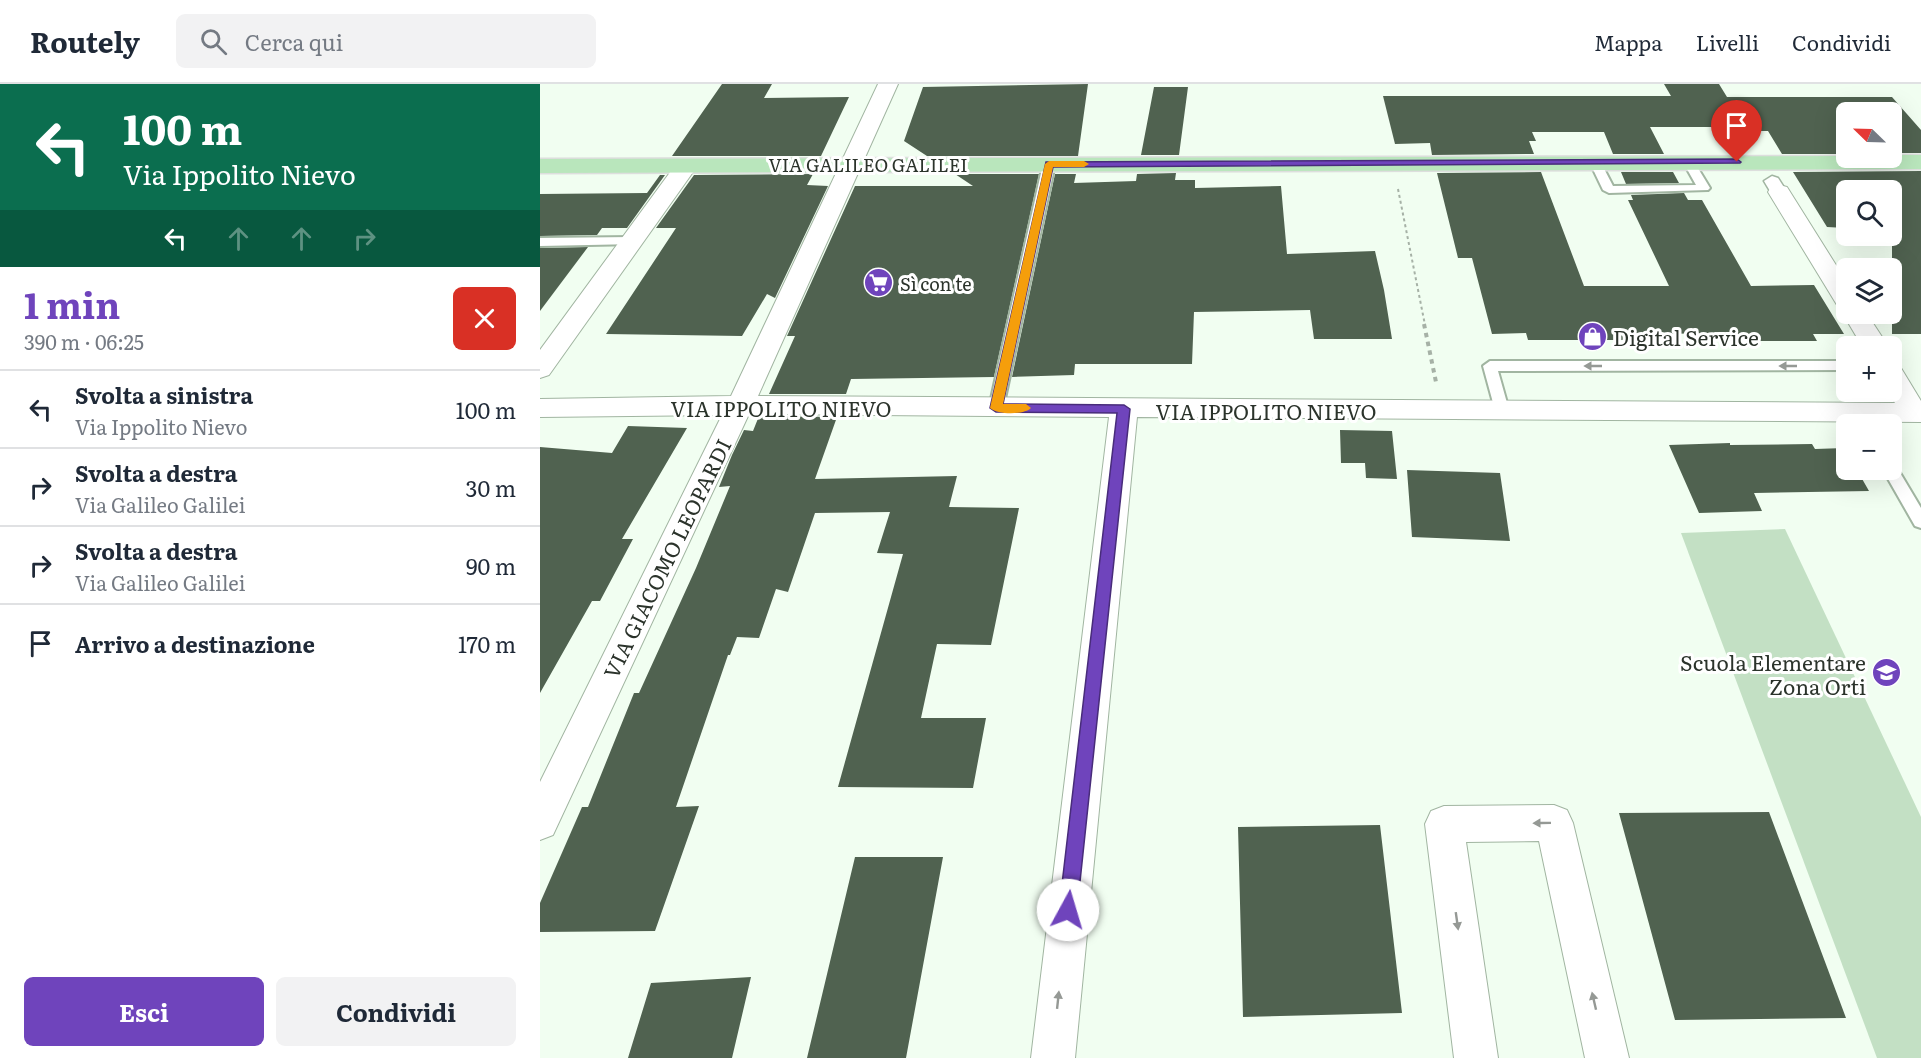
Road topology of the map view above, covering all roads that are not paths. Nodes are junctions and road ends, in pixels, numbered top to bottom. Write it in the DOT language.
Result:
graph roads {
  1 [pos="888,84"];
  2 [pos="1760,161"];
  3 [pos="1689,162"];
  4 [pos="1921,162"];
  5 [pos="850,163"];
  6 [pos="1596,163"];
  7 [pos="1049,164"];
  8 [pos="687,165"];
  9 [pos="540,166"];
  10 [pos="633,241"];
  11 [pos="540,242"];
  12 [pos="1836,284"];
  13 [pos="1836,366"];
  14 [pos="540,369"];
  15 [pos="1902,390"];
  16 [pos="740,405"];
  17 [pos="540,408"];
  18 [pos="996,408"];
  19 [pos="1124,409"];
  20 [pos="1502,410"];
  21 [pos="1917,413"];
  22 [pos="1902,415"];
  23 [pos="1836,418"];
  24 [pos="1897,480"];
  25 [pos="1921,522"];
  26 [pos="540,822"];
  27 [pos="1053,1058"];
  28 [pos="1476,1058"];
  29 [pos="1607,1058"];
  1 -- 5 [label="street, VIA GIACOMO LEOPARDI"];
  2 -- 3 [label="main road, VIA GALILEO GALILEI"];
  2 -- 4 [label="main road, VIA GALILEO GALILEI"];
  2 -- 12 [label="street"];
  3 -- 6 [label="main road, VIA GALILEO GALILEI"];
  3 -- 6 [label="lane"];
  5 -- 7 [label="main road, VIA GALILEO GALILEI"];
  5 -- 8 [label="main road, VIA GALILEO GALILEI"];
  5 -- 16 [label="street, VIA GIACOMO LEOPARDI"];
  6 -- 7 [label="main road, VIA GALILEO GALILEI"];
  7 -- 18 [label="lane"];
  8 -- 9 [label="main road, VIA GALILEO GALILEI"];
  8 -- 10 [label="street"];
  10 -- 11 [label="lane"];
  10 -- 14 [label="street"];
  13 -- 20 [label="lane, one-way"];
  15 -- 21 [label="street"];
  16 -- 17 [label="street, VIA IPPOLITO NIEVO"];
  16 -- 18 [label="street, VIA IPPOLITO NIEVO"];
  16 -- 26 [label="street, VIA GIACOMO LEOPARDI"];
  18 -- 19 [label="street, VIA IPPOLITO NIEVO"];
  19 -- 20 [label="street, VIA IPPOLITO NIEVO"];
  27 -- 19 [label="street, one-way"];
  20 -- 23 [label="street, VIA IPPOLITO NIEVO"];
  21 -- 22 [label="street, VIA IPPOLITO NIEVO"];
  24 -- 25 [label="lane"];
  29 -- 28 [label="street, one-way"];
}
